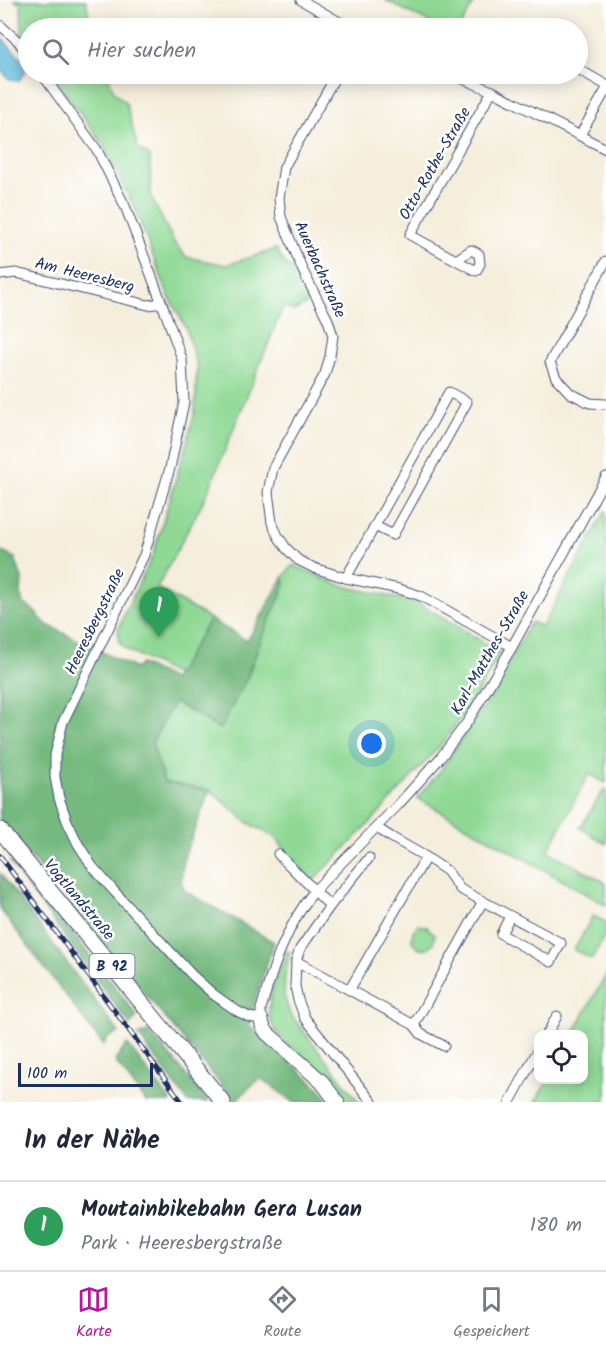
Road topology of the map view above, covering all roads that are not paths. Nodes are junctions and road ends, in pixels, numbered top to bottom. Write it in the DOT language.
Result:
graph roads {
  1 [pos="301,0"];
  2 [pos="332,18"];
  3 [pos="0,25"];
  4 [pos="18,41"];
  5 [pos="588,75"];
  6 [pos="49,84"];
  7 [pos="331,84"];
  8 [pos="475,84"];
  9 [pos="606,85"];
  10 [pos="606,90"];
  11 [pos="492,91"];
  12 [pos="580,135"];
  13 [pos="606,149"];
  14 [pos="456,260"];
  15 [pos="606,261"];
  16 [pos="0,275"];
  17 [pos="162,303"];
  18 [pos="606,404"];
  19 [pos="606,477"];
  20 [pos="375,526"];
  21 [pos="346,578"];
  22 [pos="512,647"];
  23 [pos="377,828"];
  24 [pos="0,830"];
  25 [pos="278,854"];
  26 [pos="426,856"];
  27 [pos="369,858"];
  28 [pos="315,890"];
  29 [pos="483,901"];
  30 [pos="330,906"];
  31 [pos="510,916"];
  32 [pos="296,961"];
  33 [pos="350,989"];
  34 [pos="557,1016"];
  35 [pos="261,1019"];
  36 [pos="414,1025"];
  37 [pos="550,1030"];
  38 [pos="444,1046"];
  39 [pos="534,1057"];
  40 [pos="223,1102"];
  41 [pos="337,1102"];
  42 [pos="372,1102"];
  43 [pos="510,1102"];
  1 -- 2 [label="street"];
  3 -- 4 [label="street"];
  5 -- 9 [label="street"];
  6 -- 17 [label="street, Heeresbergstraße"];
  7 -- 21 [label="street, Auerbachstraße"];
  8 -- 11 [label="street"];
  10 -- 12 [label="street"];
  11 -- 12 [label="street"];
  11 -- 14 [label="street, Otto-Rothe-Straße"];
  12 -- 13 [label="street"];
  15 -- 18 [label="street"];
  16 -- 17 [label="street, Am Heeresberg"];
  17 -- 35 [label="street, Heeresbergstraße"];
  19 -- 22 [label="street, Karl-Matthes-Straße"];
  20 -- 20 [label="street"];
  20 -- 21 [label="street"];
  21 -- 22 [label="street, Auerbachstraße"];
  22 -- 23 [label="street, Karl-Matthes-Straße"];
  23 -- 26 [label="street"];
  23 -- 28 [label="street, Karl-Matthes-Straße"];
  24 -- 40 [label="main road, Vogtlandstraße / B 92"];
  25 -- 28 [label="street"];
  26 -- 29 [label="street"];
  26 -- 33 [label="street"];
  27 -- 30 [label="street"];
  28 -- 30 [label="street"];
  28 -- 35 [label="street, Karl-Matthes-Straße"];
  29 -- 31 [label="street"];
  29 -- 36 [label="street"];
  30 -- 32 [label="street"];
  31 -- 31 [label="street"];
  32 -- 33 [label="street"];
  32 -- 42 [label="street"];
  33 -- 36 [label="street"];
  34 -- 37 [label="street"];
  35 -- 41 [label="street"];
  36 -- 38 [label="street"];
  39 -- 43 [label="street"];
}
